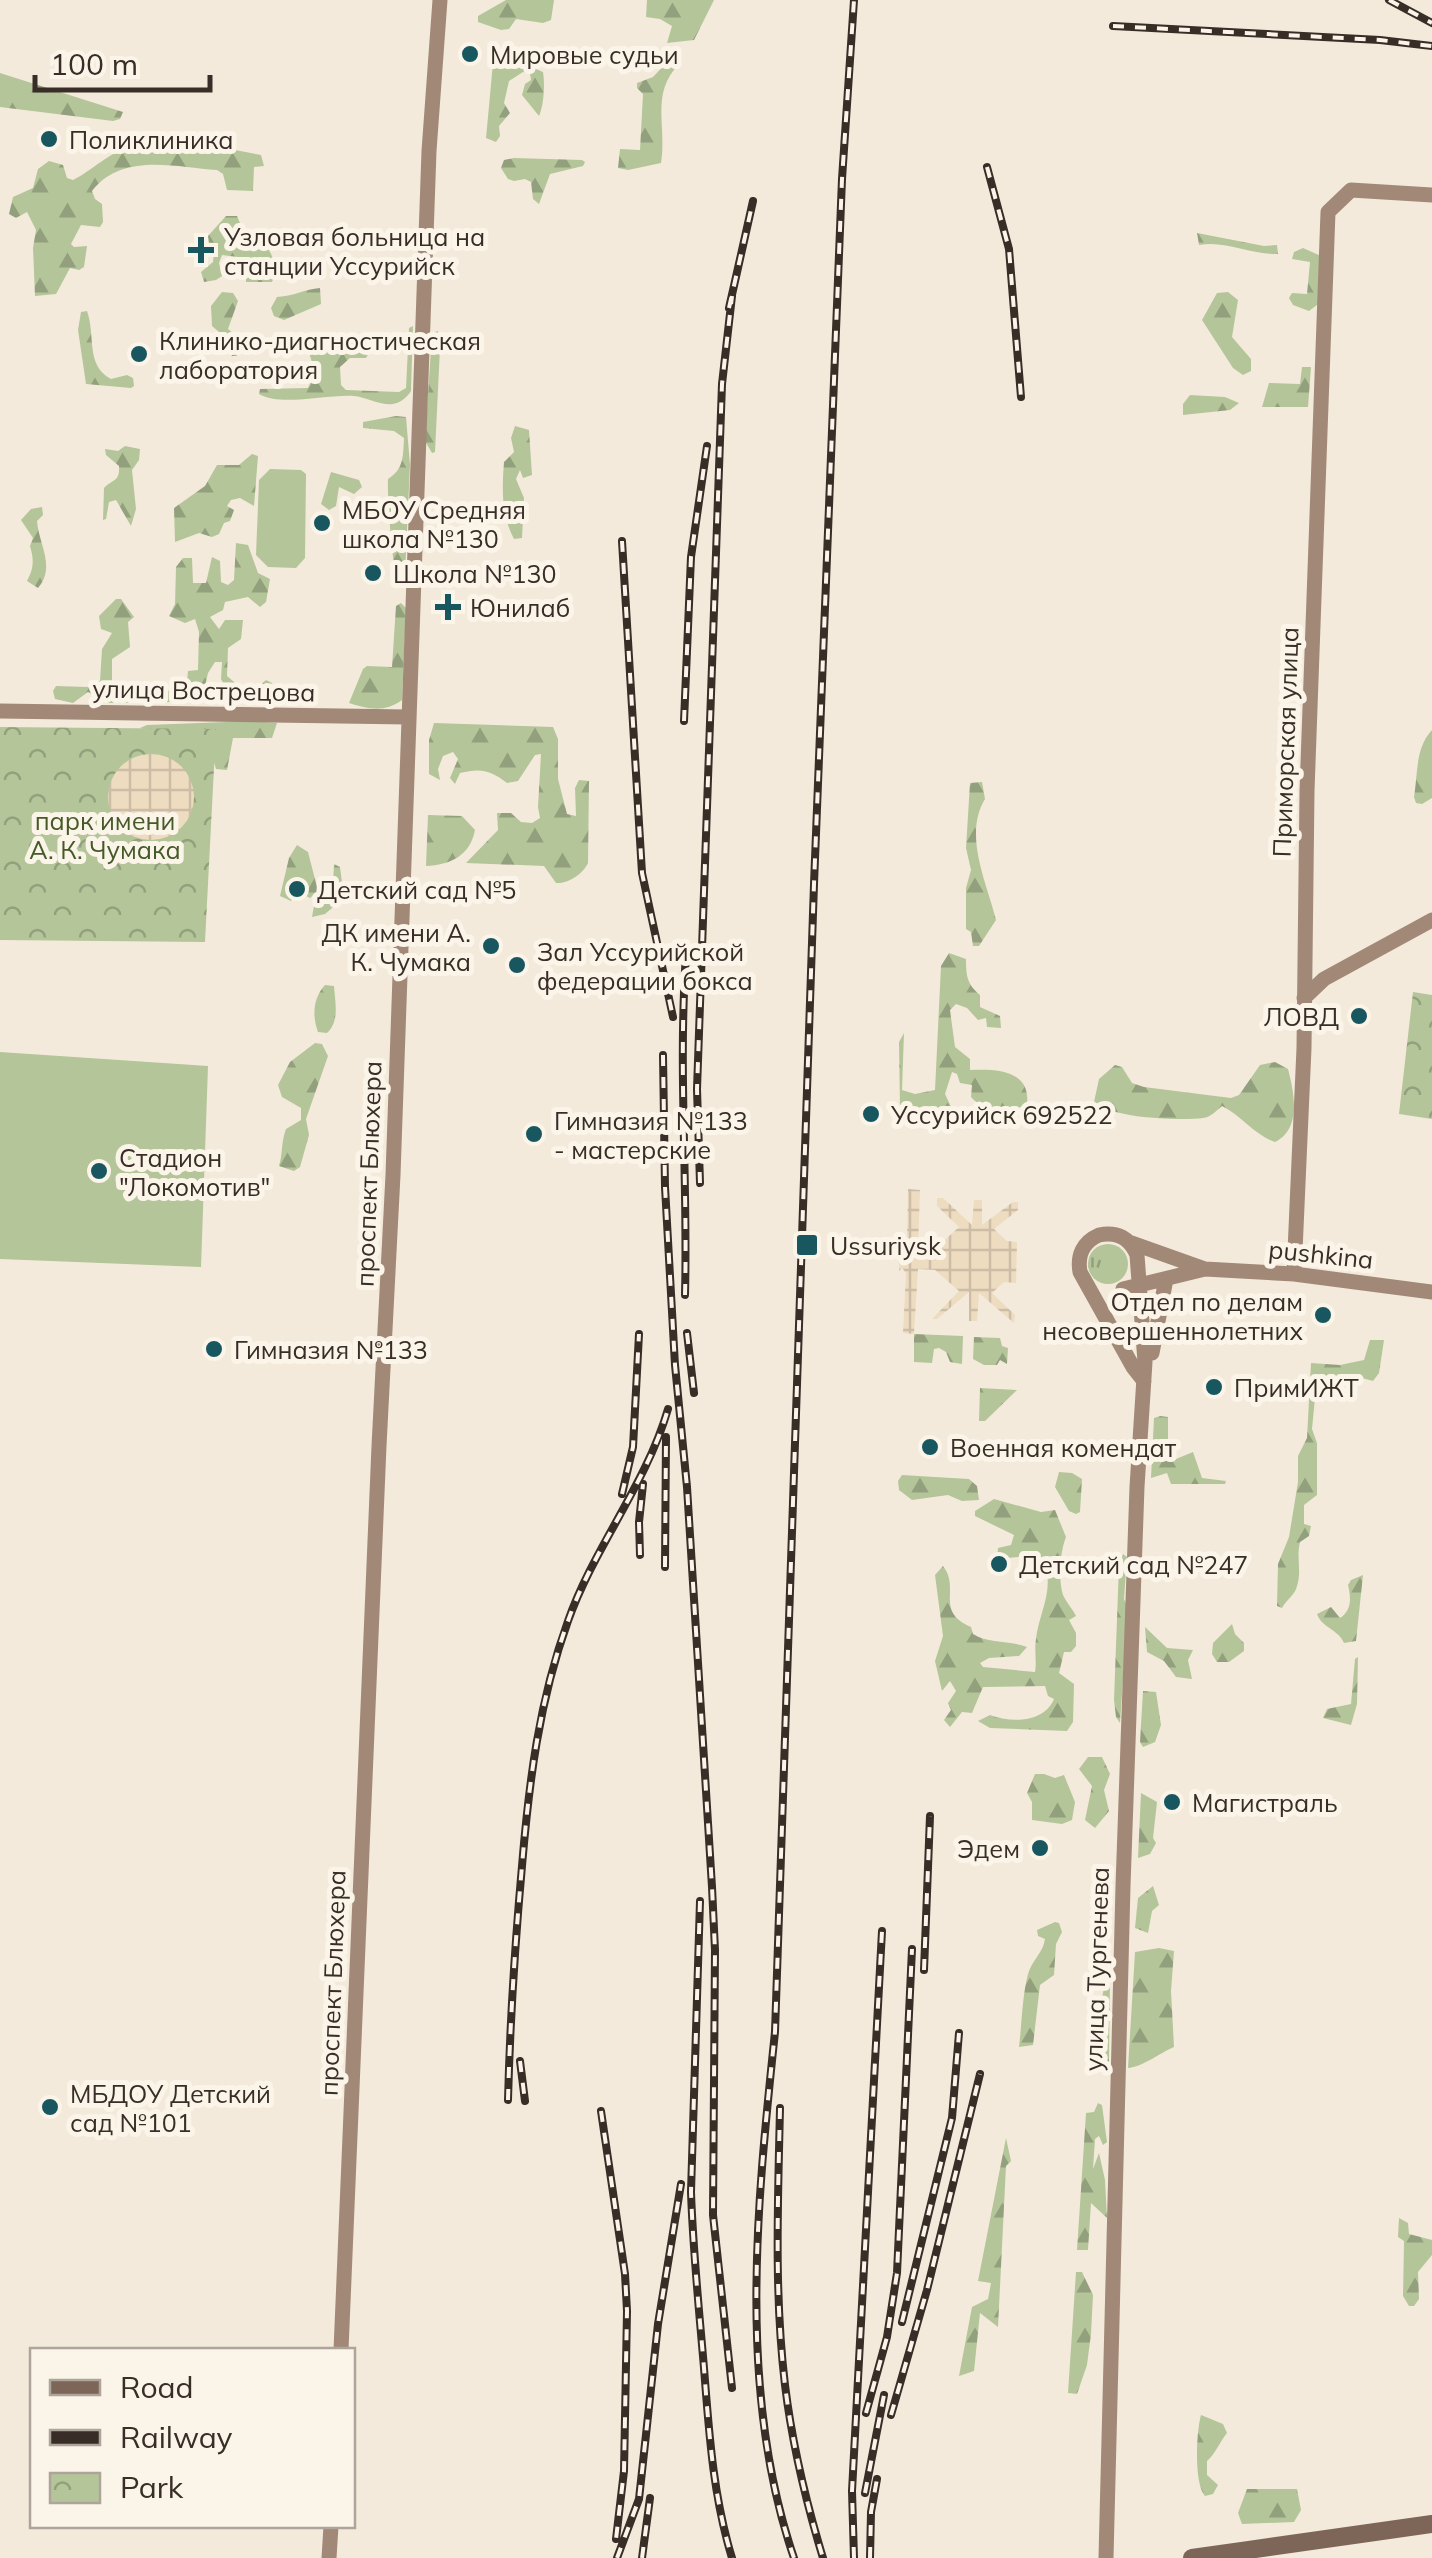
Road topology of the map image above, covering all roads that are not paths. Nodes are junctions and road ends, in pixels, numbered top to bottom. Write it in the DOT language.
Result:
graph roads {
  1 [pos="440,0"];
  2 [pos="1432,194"];
  3 [pos="0,711"];
  4 [pos="408,717"];
  5 [pos="1432,920"];
  6 [pos="1304,998"];
  7 [pos="1130,1242"];
  8 [pos="1205,1269"];
  9 [pos="1138,1270"];
  10 [pos="1294,1274"];
  11 [pos="1166,1280"];
  12 [pos="1089,1288"];
  13 [pos="1123,1289"];
  14 [pos="1432,1292"];
  15 [pos="1144,1381"];
  16 [pos="341,2348"];
  17 [pos="1432,2524"];
  18 [pos="331,2528"];
  19 [pos="329,2558"];
  20 [pos="1106,2558"];
  21 [pos="1192,2558"];
  1 -- 4 [label="main road, проспект Блюхера"];
  2 -- 6 [label="main road, Приморская улица"];
  3 -- 4 [label="main road, улица Вострецова"];
  4 -- 16 [label="main road, проспект Блюхера"];
  5 -- 6 [label="main road"];
  6 -- 10 [label="main road, Приморская улица"];
  7 -- 8 [label="main road, pushkina"];
  7 -- 9 [label="main road"];
  7 -- 12 [label="main road"];
  8 -- 10 [label="main road, pushkina"];
  8 -- 11 [label="main road, pushkina"];
  9 -- 13 [label="main road"];
  9 -- 15 [label="main road, улица Тургенева"];
  10 -- 14 [label="main road, pushkina"];
  11 -- 13 [label="main road, pushkina"];
  11 -- 15 [label="main road, улица Тургенева"];
  12 -- 13 [label="main road"];
  12 -- 15 [label="main road"];
  15 -- 20 [label="main road, улица Тургенева"];
  17 -- 21 [label="main road"];
  18 -- 19 [label="main road"];
}
